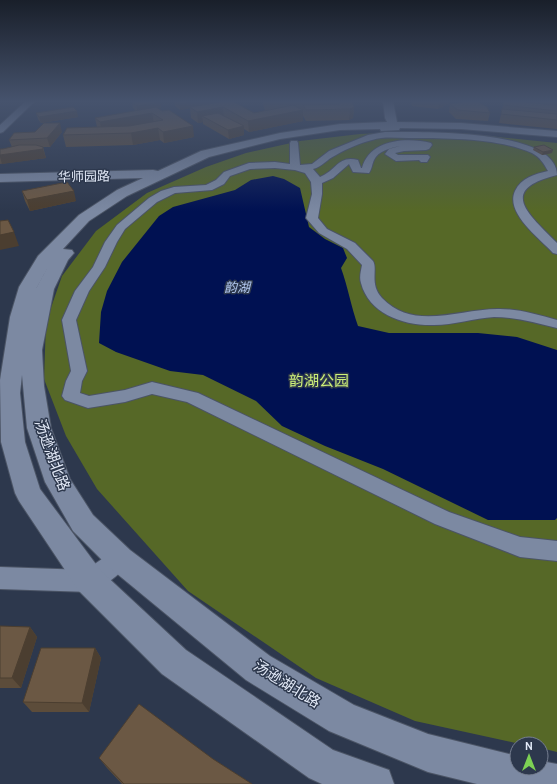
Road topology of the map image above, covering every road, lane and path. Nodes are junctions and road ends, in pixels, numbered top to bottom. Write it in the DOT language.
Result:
graph roads {
  1 [pos="299,138"];
  2 [pos="373,138"];
  3 [pos="465,138"];
  4 [pos="294,143"];
  5 [pos="424,160"];
  6 [pos="298,168"];
  7 [pos="555,173"];
  8 [pos="164,175"];
  9 [pos="0,178"];
  10 [pos="317,181"];
  11 [pos="557,250"];
  12 [pos="557,324"];
  13 [pos="557,551"];
  14 [pos="120,559"];
  15 [pos="0,578"];
  16 [pos="90,581"];
  17 [pos="557,783"];
  18 [pos="375,784"];
  1 -- 8 [label="street, 汤逊湖北路"];
  2 -- 6 [label="street"];
  3 -- 7 [label="street"];
  4 -- 6 [label="street"];
  5 -- 10 [label="street"];
  6 -- 10 [label="street"];
  6 -- 13 [label="street"];
  7 -- 11 [label="street"];
  8 -- 9 [label="street, 华师园路"];
  8 -- 14 [label="street, 汤逊湖北路"];
  8 -- 16 [label="street, 汤逊湖北路"];
  10 -- 12 [label="street"];
  14 -- 16 [label="street"];
  14 -- 17 [label="street, 汤逊湖北路"];
  15 -- 16 [label="street"];
  16 -- 18 [label="street, 汤逊湖北路"];
}
